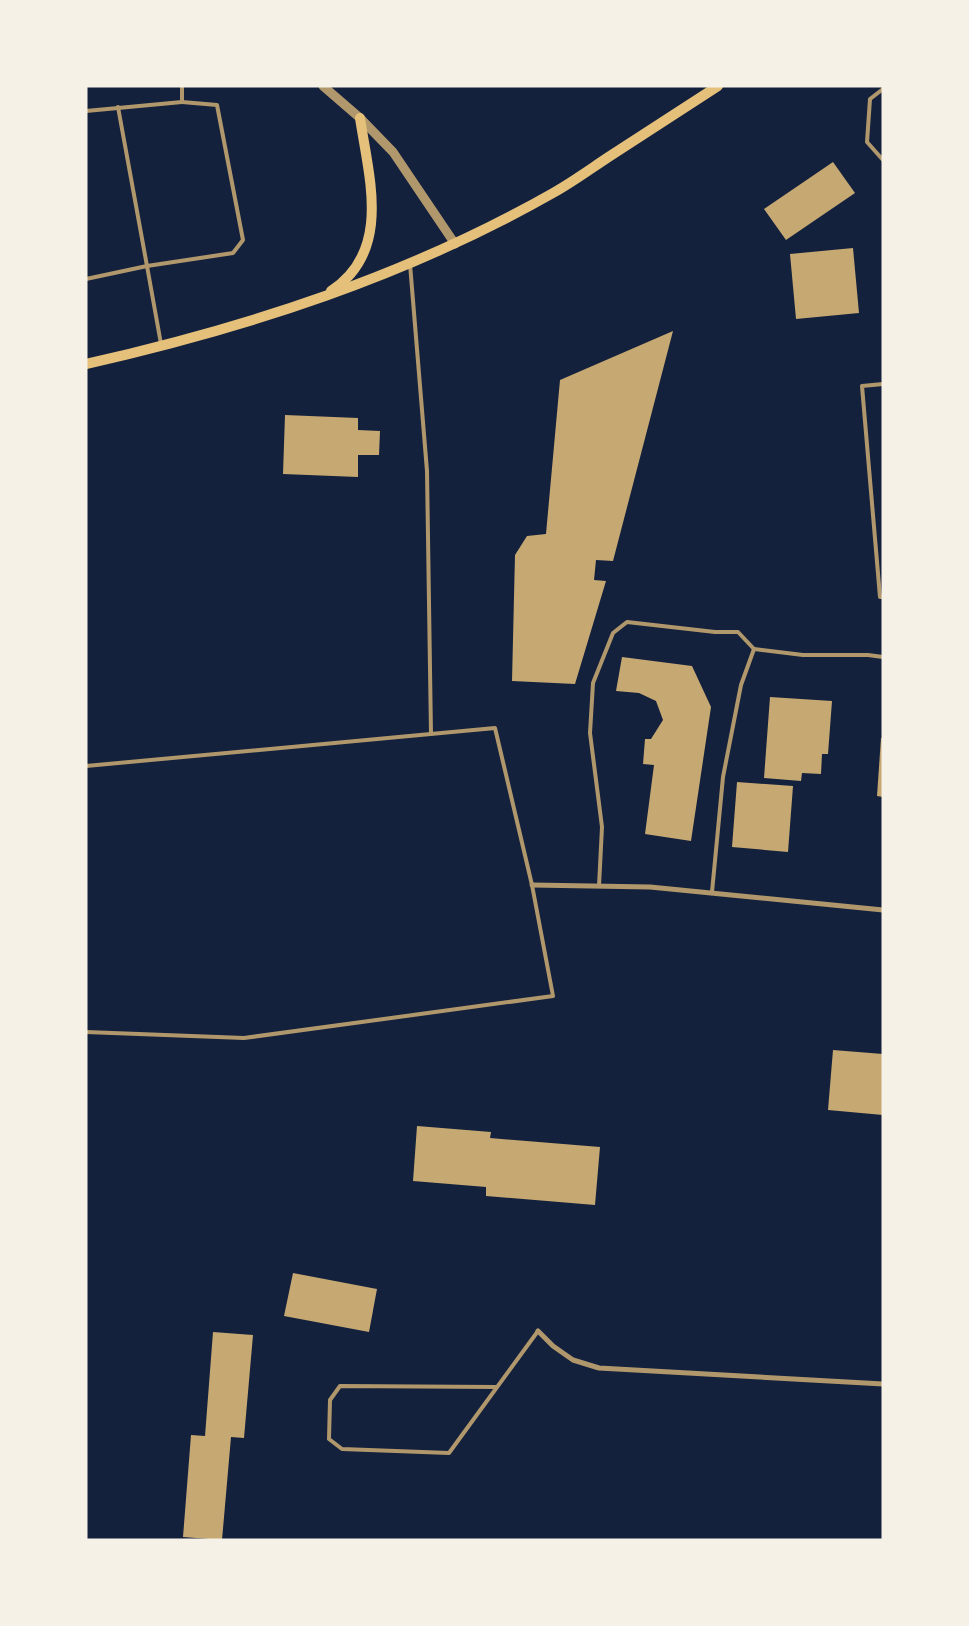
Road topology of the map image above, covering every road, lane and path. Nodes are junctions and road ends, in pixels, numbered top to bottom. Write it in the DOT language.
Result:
graph roads {
  1 [pos="182,86"];
  2 [pos="324,86"];
  3 [pos="718,86"];
  4 [pos="883,89"];
  5 [pos="182,102"];
  6 [pos="118,107"];
  7 [pos="86,111"];
  8 [pos="360,118"];
  9 [pos="883,160"];
  10 [pos="455,244"];
  11 [pos="410,264"];
  12 [pos="147,266"];
  13 [pos="86,279"];
  14 [pos="317,300"];
  15 [pos="162,346"];
  16 [pos="86,364"];
  17 [pos="883,384"];
  18 [pos="881,597"];
  19 [pos="754,650"];
  20 [pos="883,657"];
  21 [pos="430,734"];
  22 [pos="86,766"];
  23 [pos="532,885"];
  24 [pos="599,886"];
  25 [pos="712,892"];
  26 [pos="883,910"];
  27 [pos="86,1032"];
  28 [pos="538,1331"];
  29 [pos="883,1384"];
  30 [pos="497,1387"];
  1 -- 5 [label="lane"];
  2 -- 8 [label="street"];
  3 -- 10 [label="main road"];
  4 -- 9 [label="lane"];
  5 -- 6 [label="lane"];
  5 -- 12 [label="lane"];
  6 -- 7 [label="lane"];
  6 -- 12 [label="lane"];
  8 -- 10 [label="street"];
  8 -- 14 [label="main road"];
  10 -- 11 [label="main road"];
  11 -- 14 [label="main road"];
  11 -- 21 [label="lane"];
  12 -- 13 [label="lane"];
  12 -- 15 [label="lane"];
  14 -- 15 [label="main road"];
  15 -- 16 [label="main road"];
  17 -- 18 [label="lane"];
  19 -- 20 [label="lane"];
  19 -- 24 [label="lane"];
  19 -- 25 [label="lane"];
  21 -- 22 [label="lane"];
  21 -- 23 [label="lane"];
  23 -- 24 [label="street"];
  23 -- 27 [label="lane"];
  24 -- 25 [label="street"];
  25 -- 26 [label="street"];
  28 -- 29 [label="street"];
  28 -- 30 [label="lane"];
  30 -- 30 [label="lane"];
}
